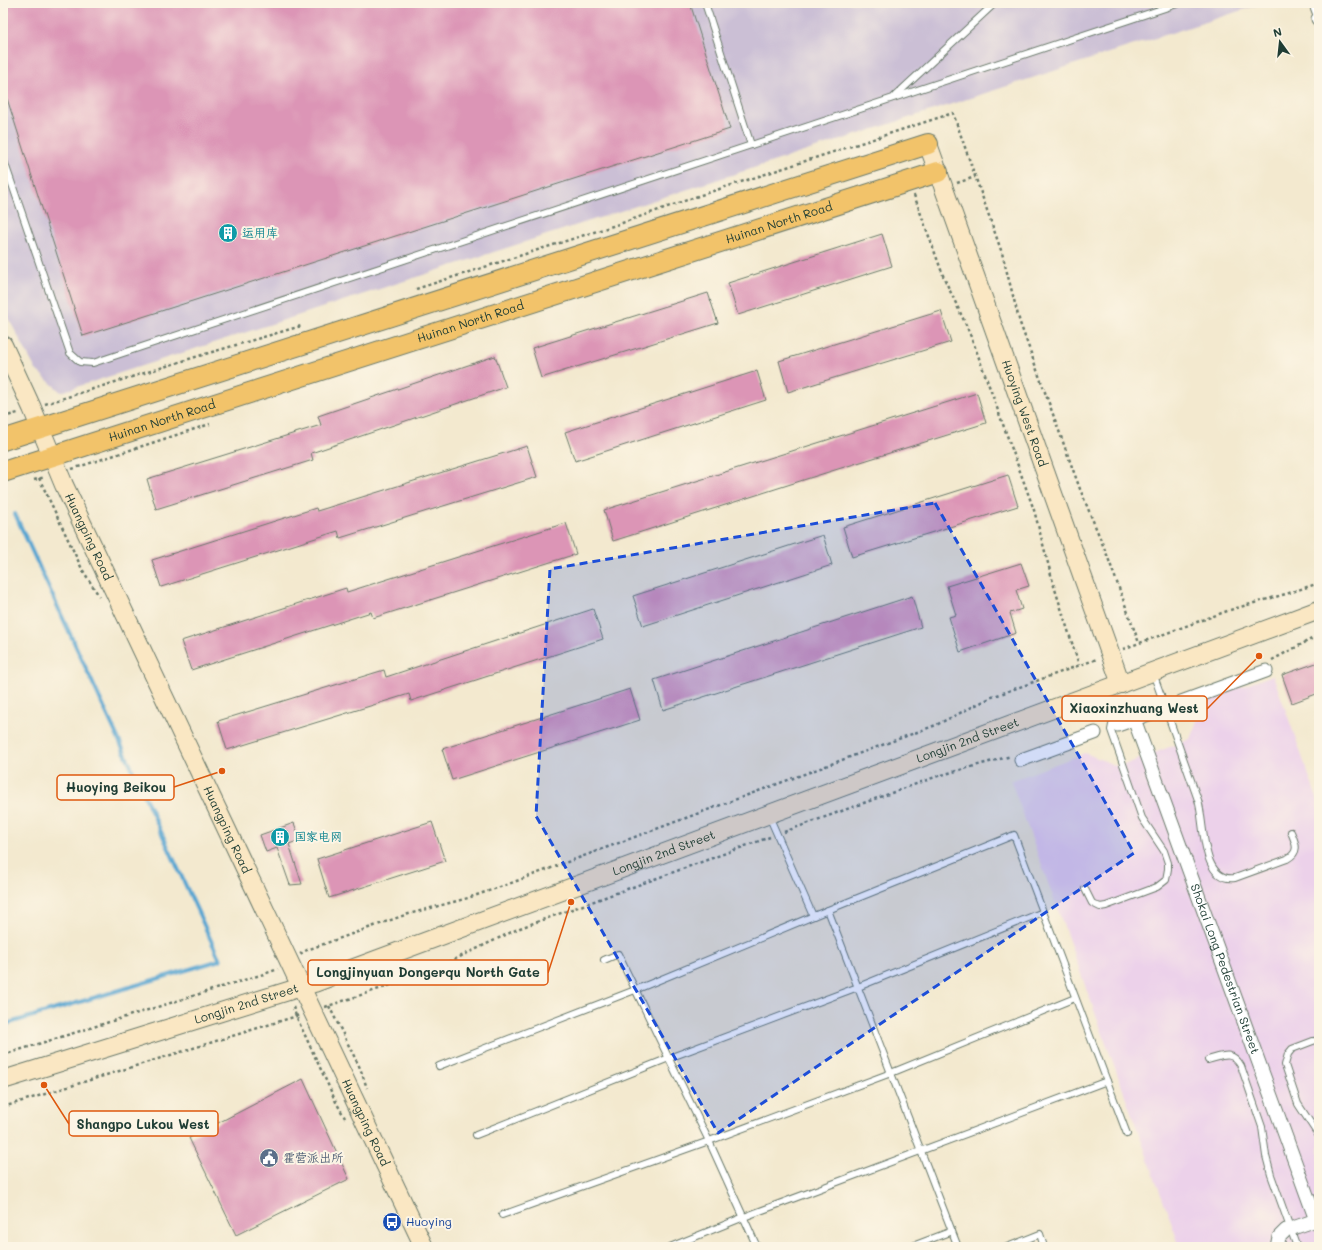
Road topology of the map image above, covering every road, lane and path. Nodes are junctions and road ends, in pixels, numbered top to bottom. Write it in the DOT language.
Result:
graph roads {
  1 [pos="705,3"];
  2 [pos="995,3"];
  3 [pos="1312,3"];
  4 [pos="1176,4"];
  5 [pos="1318,19"];
  6 [pos="892,98"];
  7 [pos="928,144"];
  8 [pos="751,145"];
  9 [pos="3,158"];
  10 [pos="938,172"];
  11 [pos="922,215"];
  12 [pos="411,291"];
  13 [pos="305,325"];
  14 [pos="3,346"];
  15 [pos="62,399"];
  16 [pos="41,428"];
  17 [pos="3,440"];
  18 [pos="52,457"];
  19 [pos="3,472"];
  20 [pos="1319,583"];
  21 [pos="1319,610"];
  22 [pos="1319,635"];
  23 [pos="1148,640"];
  24 [pos="1139,643"];
  25 [pos="1268,666"];
  26 [pos="1153,672"];
  27 [pos="1121,684"];
  28 [pos="1161,696"];
  29 [pos="1182,702"];
  30 [pos="1157,711"];
  31 [pos="1111,713"];
  32 [pos="1134,719"];
  33 [pos="1118,725"];
  34 [pos="1090,731"];
  35 [pos="1016,758"];
  36 [pos="769,814"];
  37 [pos="1292,832"];
  38 [pos="778,834"];
  39 [pos="1085,889"];
  40 [pos="828,910"];
  41 [pos="1043,912"];
  42 [pos="813,916"];
  43 [pos="320,945"];
  44 [pos="604,960"];
  45 [pos="262,975"];
  46 [pos="301,987"];
  47 [pos="858,987"];
  48 [pos="635,990"];
  49 [pos="1075,998"];
  50 [pos="345,1001"];
  51 [pos="275,1022"];
  52 [pos="1313,1041"];
  53 [pos="3,1055"];
  54 [pos="669,1058"];
  55 [pos="1208,1060"];
  56 [pos="440,1066"];
  57 [pos="891,1073"];
  58 [pos="3,1080"];
  59 [pos="1107,1081"];
  60 [pos="3,1107"];
  61 [pos="1127,1134"];
  62 [pos="476,1135"];
  63 [pos="1319,1136"];
  64 [pos="709,1141"];
  65 [pos="921,1152"];
  66 [pos="502,1215"];
  67 [pos="744,1217"];
  68 [pos="1318,1219"];
  69 [pos="952,1231"];
  70 [pos="424,1247"];
  71 [pos="670,1247"];
  72 [pos="757,1247"];
  73 [pos="910,1247"];
  74 [pos="958,1247"];
  75 [pos="1007,1247"];
  76 [pos="1044,1247"];
  77 [pos="1277,1247"];
  78 [pos="1297,1247"];
  1 -- 8 [label="lane"];
  2 -- 6 [label="lane"];
  3 -- 5 [label="lane"];
  4 -- 6 [label="lane"];
  6 -- 8 [label="lane"];
  7 -- 10 [label="street, Huoying West Road"];
  7 -- 16 [label="main road"];
  8 -- 9 [label="lane"];
  10 -- 18 [label="main road, Huinan North Road"];
  10 -- 27 [label="street, Huoying West Road"];
  11 -- 43 [label="path"];
  12 -- 24 [label="path"];
  13 -- 15 [label="path"];
  14 -- 16 [label="street, Huangping Road"];
  16 -- 17 [label="main road"];
  16 -- 18 [label="street, Huangping Road"];
  18 -- 19 [label="main road, Huinan North Road"];
  18 -- 46 [label="street, Huangping Road"];
  20 -- 23 [label="path"];
  21 -- 26 [label="street, Longjin 2nd Street"];
  22 -- 25 [label="path"];
  25 -- 29 [label="street"];
  26 -- 27 [label="street, Longjin 2nd Street"];
  26 -- 28 [label="lane"];
  27 -- 36 [label="street, Longjin 2nd Street"];
  28 -- 37 [label="lane"];
  28 -- 39 [label="lane"];
  30 -- 32 [label="street"];
  31 -- 34 [label="path"];
  32 -- 33 [label="street"];
  32 -- 68 [label="street, Shokai Long Pedestrian Street"];
  34 -- 35 [label="street"];
  35 -- 38 [label="path"];
  36 -- 38 [label="lane"];
  36 -- 46 [label="street, Longjin 2nd Street"];
  38 -- 42 [label="lane"];
  38 -- 50 [label="path"];
  40 -- 41 [label="lane"];
  40 -- 42 [label="lane"];
  40 -- 47 [label="lane"];
  41 -- 47 [label="lane"];
  41 -- 49 [label="lane"];
  42 -- 48 [label="lane"];
  44 -- 48 [label="lane"];
  45 -- 53 [label="path"];
  46 -- 58 [label="street, Longjin 2nd Street"];
  46 -- 70 [label="street, Huangping Road"];
  47 -- 54 [label="lane"];
  47 -- 57 [label="lane"];
  48 -- 54 [label="lane"];
  48 -- 56 [label="lane"];
  49 -- 57 [label="lane"];
  49 -- 59 [label="lane"];
  51 -- 60 [label="path"];
  52 -- 63 [label="lane"];
  54 -- 62 [label="lane"];
  54 -- 64 [label="lane"];
  55 -- 78 [label="lane"];
  57 -- 64 [label="lane"];
  57 -- 65 [label="lane"];
  59 -- 61 [label="lane"];
  59 -- 65 [label="lane"];
  64 -- 66 [label="lane"];
  64 -- 67 [label="lane"];
  65 -- 67 [label="lane"];
  65 -- 69 [label="lane"];
  67 -- 71 [label="lane"];
  67 -- 72 [label="lane"];
  68 -- 77 [label="street, Shokai Long Pedestrian Street"];
  69 -- 73 [label="lane"];
  69 -- 74 [label="lane"];
  75 -- 76 [label="lane"];
}
